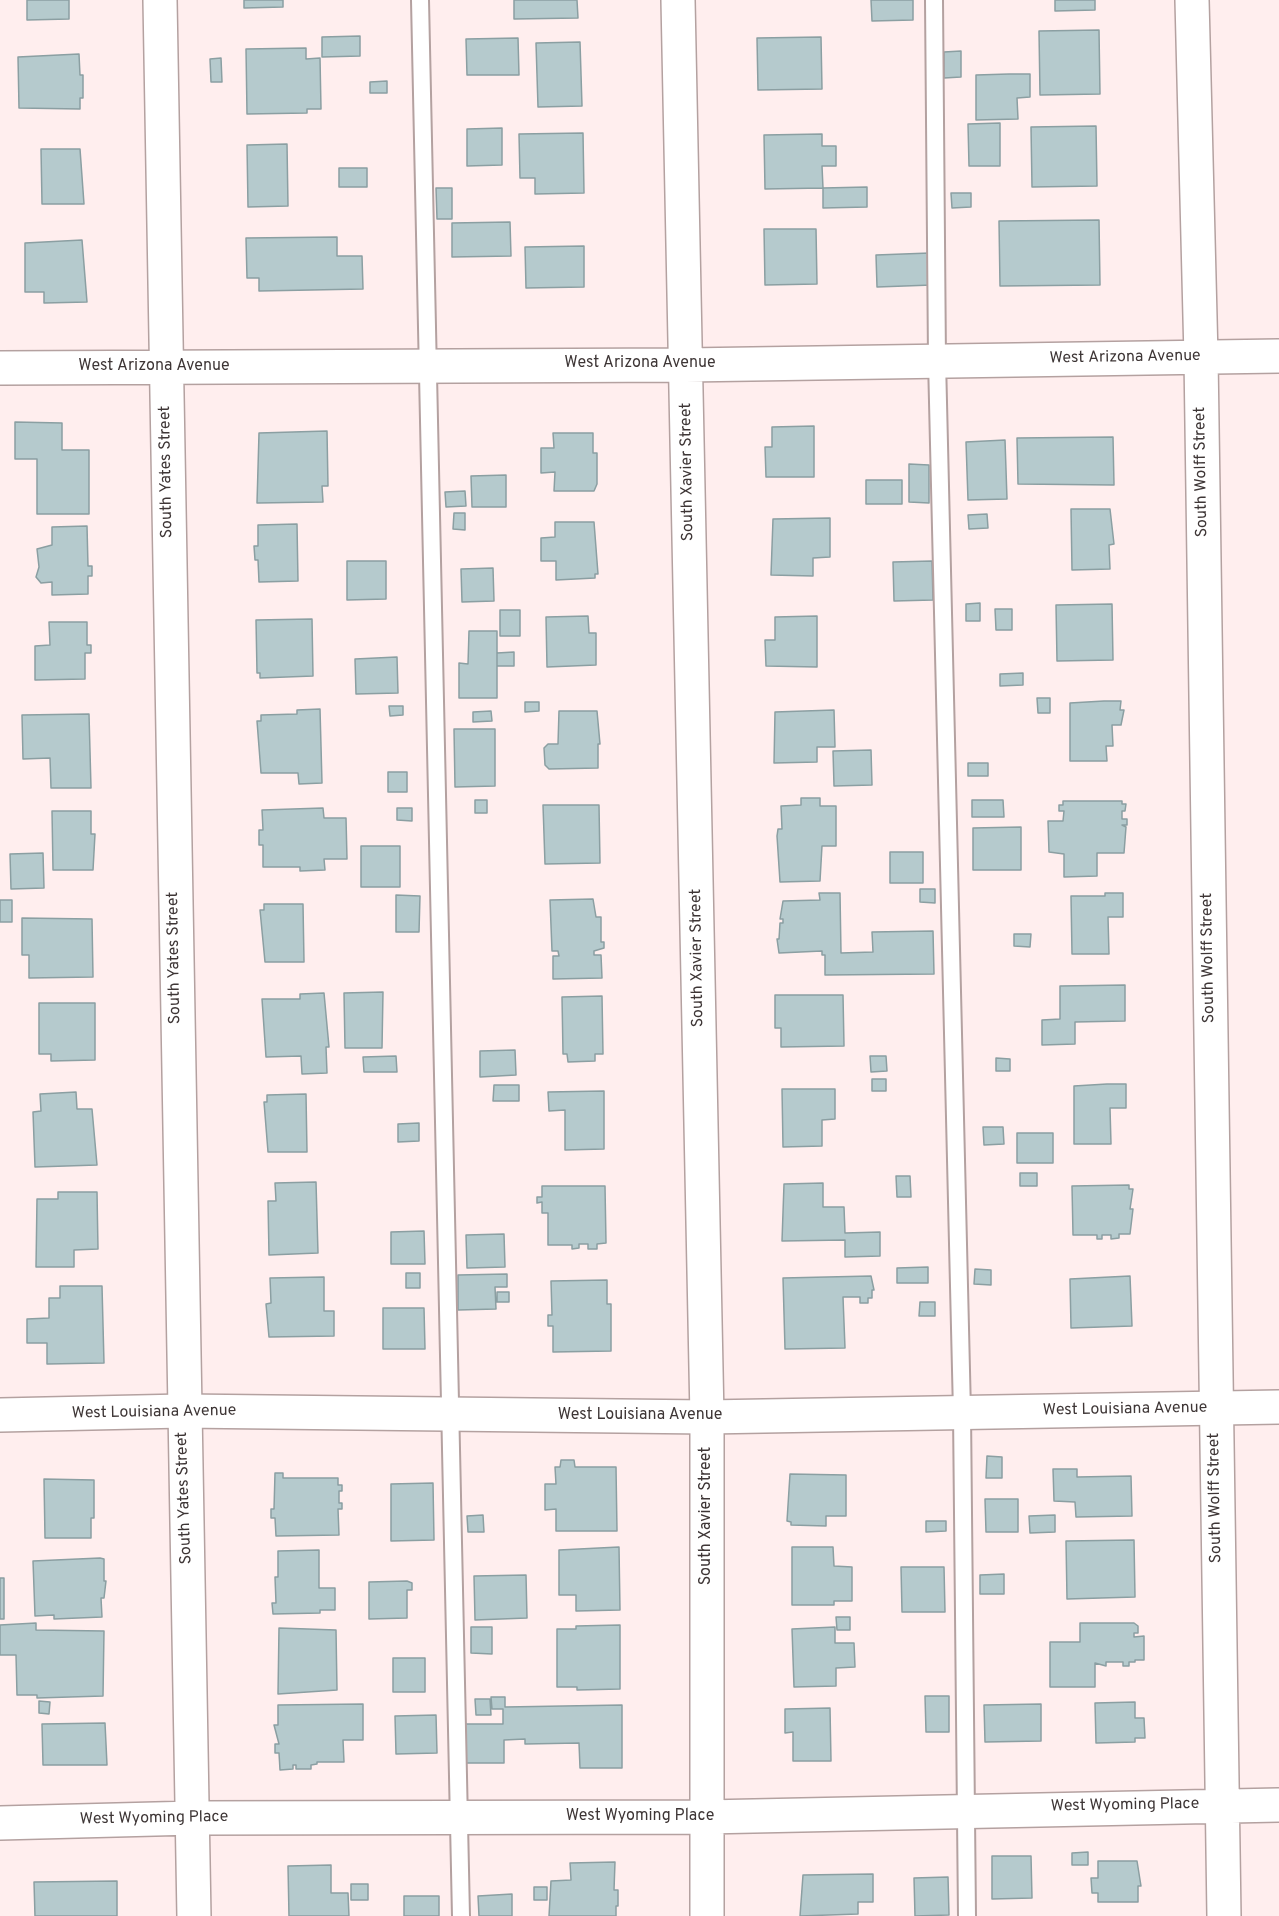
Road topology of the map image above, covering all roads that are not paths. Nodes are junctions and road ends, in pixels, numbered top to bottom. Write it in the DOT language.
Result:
graph roads {
  1 [pos="160,0"];
  2 [pos="420,0"];
  3 [pos="678,0"];
  4 [pos="934,0"];
  5 [pos="1192,0"];
  6 [pos="1279,356"];
  7 [pos="1201,357"];
  8 [pos="936,360"];
  9 [pos="686,364"];
  10 [pos="427,366"];
  11 [pos="165,367"];
  12 [pos="0,368"];
  13 [pos="1279,1407"];
  14 [pos="1215,1408"];
  15 [pos="183,1411"];
  16 [pos="962,1412"];
  17 [pos="450,1414"];
  18 [pos="0,1416"];
  19 [pos="707,1417"];
  20 [pos="1222,1804"];
  21 [pos="1279,1805"];
  22 [pos="965,1810"];
  23 [pos="459,1817"];
  24 [pos="706,1817"];
  25 [pos="194,1818"];
  26 [pos="0,1823"];
  27 [pos="194,1916"];
  28 [pos="460,1916"];
  29 [pos="707,1916"];
  30 [pos="967,1916"];
  31 [pos="1224,1916"];
  1 -- 11 [label="street, South Yates Street"];
  2 -- 10 [label="lane"];
  3 -- 9 [label="street, South Xavier Street"];
  4 -- 8 [label="lane"];
  5 -- 7 [label="street, South Wolff Street"];
  6 -- 7 [label="street, West Arizona Avenue"];
  7 -- 8 [label="street, West Arizona Avenue"];
  7 -- 14 [label="street, South Wolff Street"];
  8 -- 9 [label="street, West Arizona Avenue"];
  8 -- 16 [label="lane"];
  9 -- 10 [label="street, West Arizona Avenue"];
  9 -- 19 [label="street, South Xavier Street"];
  10 -- 11 [label="street, West Arizona Avenue"];
  10 -- 17 [label="lane"];
  11 -- 12 [label="street, West Arizona Avenue"];
  11 -- 15 [label="street, South Yates Street"];
  13 -- 14 [label="street, West Louisiana Avenue"];
  14 -- 16 [label="street, West Louisiana Avenue"];
  14 -- 20 [label="street, South Wolff Street"];
  15 -- 17 [label="street, West Louisiana Avenue"];
  15 -- 18 [label="street, West Louisiana Avenue"];
  15 -- 25 [label="street, South Yates Street"];
  16 -- 19 [label="street, West Louisiana Avenue"];
  16 -- 22 [label="lane"];
  17 -- 19 [label="street, West Louisiana Avenue"];
  17 -- 23 [label="lane"];
  19 -- 24 [label="street, South Xavier Street"];
  20 -- 21 [label="street, West Wyoming Place"];
  20 -- 22 [label="street, West Wyoming Place"];
  20 -- 31 [label="street, South Wolff Street"];
  22 -- 24 [label="street, West Wyoming Place"];
  22 -- 30 [label="lane"];
  23 -- 24 [label="street, West Wyoming Place"];
  23 -- 25 [label="street, West Wyoming Place"];
  23 -- 28 [label="lane"];
  24 -- 29 [label="street, South Xavier Street"];
  25 -- 26 [label="street, West Wyoming Place"];
  25 -- 27 [label="street, South Yates Street"];
}
